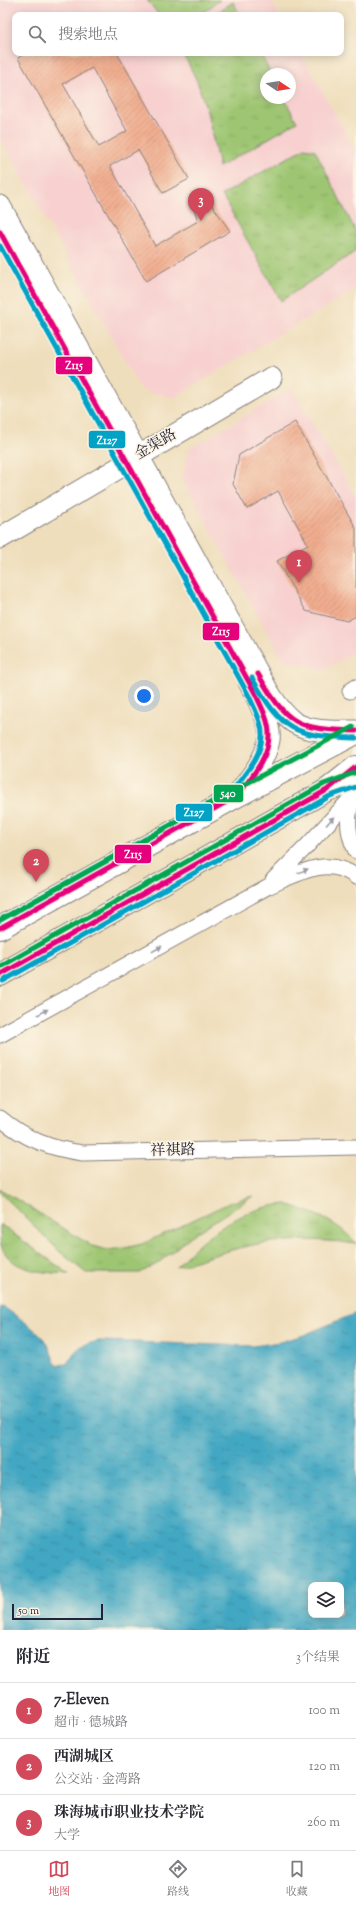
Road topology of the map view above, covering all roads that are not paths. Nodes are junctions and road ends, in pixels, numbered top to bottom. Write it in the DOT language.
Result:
graph roads {
  1 [pos="0,206"];
  2 [pos="0,232"];
  3 [pos="271,378"];
  4 [pos="133,459"];
  5 [pos="0,538"];
  6 [pos="262,693"];
  7 [pos="356,732"];
  8 [pos="356,767"];
  9 [pos="355,789"];
  10 [pos="327,790"];
  11 [pos="237,796"];
  12 [pos="356,851"];
  13 [pos="356,877"];
  14 [pos="267,887"];
  15 [pos="0,928"];
  16 [pos="0,976"];
  17 [pos="3,1035"];
  18 [pos="0,1118"];
  19 [pos="356,1146"];
  1 -- 4 [label="street"];
  2 -- 4 [label="street"];
  3 -- 4 [label="street, 金渠路"];
  4 -- 5 [label="street, 金渠路"];
  4 -- 6 [label="street"];
  6 -- 7 [label="street"];
  6 -- 11 [label="street"];
  7 -- 11 [label="main road"];
  8 -- 10 [label="main road"];
  9 -- 10 [label="main road"];
  9 -- 12 [label="street"];
  14 -- 9 [label="street, one-way"];
  10 -- 16 [label="main road"];
  11 -- 15 [label="main road"];
  14 -- 13 [label="street, one-way"];
  17 -- 14 [label="street, one-way"];
  18 -- 19 [label="street, 祥祺路"];
}
